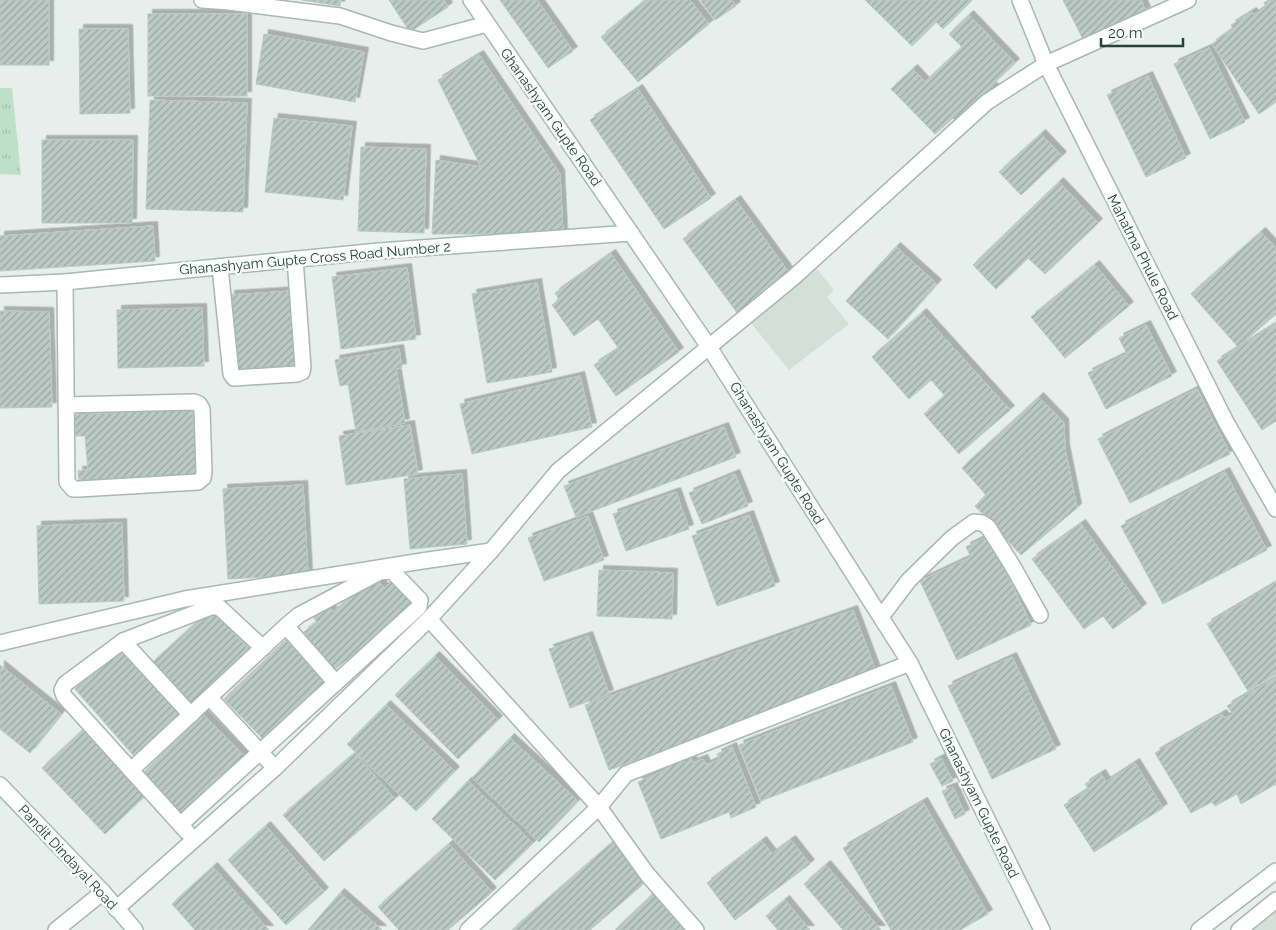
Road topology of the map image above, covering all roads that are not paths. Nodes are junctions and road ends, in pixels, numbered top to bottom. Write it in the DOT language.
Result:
graph roads {
  1 [pos="202,0"];
  2 [pos="471,0"];
  3 [pos="1020,0"];
  4 [pos="1188,0"];
  5 [pos="487,24"];
  6 [pos="1046,64"];
  7 [pos="631,233"];
  8 [pos="295,259"];
  9 [pos="220,267"];
  10 [pos="65,282"];
  11 [pos="0,285"];
  12 [pos="709,347"];
  13 [pos="66,405"];
  14 [pos="1276,509"];
  15 [pos="491,551"];
  16 [pos="1040,615"];
  17 [pos="881,617"];
  18 [pos="429,620"];
  19 [pos="286,626"];
  20 [pos="123,641"];
  21 [pos="0,643"];
  22 [pos="263,648"];
  23 [pos="910,663"];
  24 [pos="336,683"];
  25 [pos="210,698"];
  26 [pos="191,715"];
  27 [pos="260,752"];
  28 [pos="275,768"];
  29 [pos="131,770"];
  30 [pos="0,784"];
  31 [pos="599,807"];
  32 [pos="181,824"];
  33 [pos="194,840"];
  34 [pos="1276,871"];
  35 [pos="102,892"];
  36 [pos="1276,900"];
  37 [pos="116,909"];
  38 [pos="56,930"];
  39 [pos="136,930"];
  40 [pos="468,930"];
  41 [pos="696,930"];
  42 [pos="1042,930"];
  43 [pos="1199,930"];
  44 [pos="1239,930"];
  1 -- 5 [label="street"];
  2 -- 5 [label="street, Ghanashyam Gupte Road"];
  3 -- 6 [label="street, Mahatma Phule Road"];
  4 -- 6 [label="street"];
  5 -- 7 [label="street, Ghanashyam Gupte Road"];
  6 -- 12 [label="street"];
  6 -- 14 [label="street, Mahatma Phule Road"];
  7 -- 8 [label="street, Ghanashyam Gupte Cross Road Number 2"];
  7 -- 12 [label="street, Ghanashyam Gupte Road"];
  8 -- 9 [label="street, Ghanashyam Gupte Cross Road Number 2"];
  8 -- 9 [label="street"];
  9 -- 10 [label="street, Ghanashyam Gupte Cross Road Number 2"];
  10 -- 11 [label="street, Ghanashyam Gupte Cross Road Number 2"];
  10 -- 13 [label="street"];
  12 -- 15 [label="street"];
  12 -- 17 [label="street, Ghanashyam Gupte Road"];
  13 -- 13 [label="street"];
  15 -- 18 [label="street"];
  15 -- 21 [label="street"];
  16 -- 17 [label="street"];
  17 -- 23 [label="street, Ghanashyam Gupte Road"];
  18 -- 28 [label="street"];
  18 -- 31 [label="street"];
  19 -- 22 [label="street"];
  19 -- 24 [label="street"];
  19 -- 24 [label="street"];
  20 -- 22 [label="street"];
  20 -- 26 [label="street"];
  20 -- 29 [label="street"];
  22 -- 25 [label="street"];
  23 -- 31 [label="street"];
  23 -- 42 [label="street, Ghanashyam Gupte Road"];
  24 -- 27 [label="street"];
  25 -- 26 [label="street"];
  25 -- 27 [label="street"];
  26 -- 29 [label="street"];
  27 -- 28 [label="street"];
  27 -- 32 [label="street"];
  28 -- 33 [label="street"];
  29 -- 32 [label="street"];
  30 -- 35 [label="street, Pandit Dindayal Road"];
  31 -- 40 [label="street"];
  31 -- 41 [label="street"];
  32 -- 33 [label="street"];
  33 -- 37 [label="street"];
  34 -- 43 [label="street"];
  35 -- 37 [label="street, Pandit Dindayal Road"];
  35 -- 38 [label="street"];
  36 -- 44 [label="street"];
  37 -- 39 [label="street, Pandit Dindayal Road"];
}
